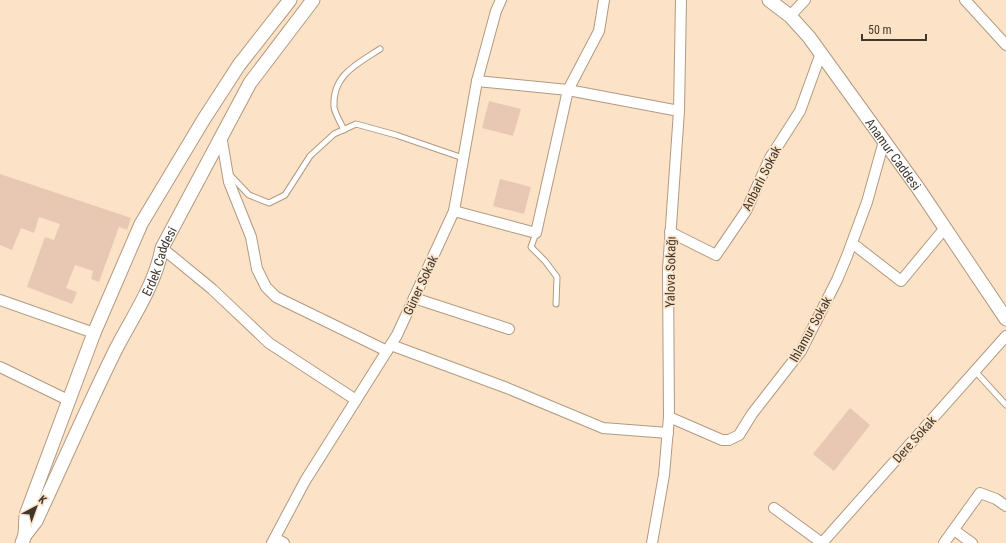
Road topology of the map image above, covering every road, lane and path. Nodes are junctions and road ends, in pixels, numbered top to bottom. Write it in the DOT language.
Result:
graph roads {
  1 [pos="290,0"];
  2 [pos="313,0"];
  3 [pos="501,0"];
  4 [pos="604,0"];
  5 [pos="681,0"];
  6 [pos="769,0"];
  7 [pos="805,0"];
  8 [pos="965,0"];
  9 [pos="790,16"];
  10 [pos="1006,45"];
  11 [pos="380,49"];
  12 [pos="821,53"];
  13 [pos="477,81"];
  14 [pos="568,90"];
  15 [pos="679,111"];
  16 [pos="344,130"];
  17 [pos="221,135"];
  18 [pos="884,141"];
  19 [pos="463,158"];
  20 [pos="226,171"];
  21 [pos="454,211"];
  22 [pos="945,228"];
  23 [pos="670,232"];
  24 [pos="536,233"];
  25 [pos="852,243"];
  26 [pos="162,248"];
  27 [pos="414,298"];
  28 [pos="0,300"];
  29 [pos="556,304"];
  30 [pos="1006,319"];
  31 [pos="509,329"];
  32 [pos="94,333"];
  33 [pos="1006,336"];
  34 [pos="389,348"];
  35 [pos="0,367"];
  36 [pos="975,371"];
  37 [pos="356,400"];
  38 [pos="70,402"];
  39 [pos="1006,405"];
  40 [pos="669,417"];
  41 [pos="668,433"];
  42 [pos="1006,506"];
  43 [pos="774,508"];
  44 [pos="954,530"];
  45 [pos="23,539"];
  46 [pos="273,540"];
  47 [pos="284,543"];
  48 [pos="652,543"];
  49 [pos="822,543"];
  50 [pos="944,543"];
  51 [pos="972,543"];
  1 -- 32 [label="street, Erdek Caddesi"];
  2 -- 17 [label="street, Erdek Caddesi"];
  3 -- 13 [label="street, Güner Sokak"];
  4 -- 14 [label="street"];
  5 -- 15 [label="street, Yalova Sokağı"];
  6 -- 9 [label="street, Anamur Caddesi"];
  7 -- 9 [label="street"];
  8 -- 10 [label="street"];
  9 -- 12 [label="street, Anamur Caddesi"];
  11 -- 16 [label="lane"];
  12 -- 18 [label="street, Anamur Caddesi"];
  12 -- 23 [label="street, Anbarlı Sokak"];
  13 -- 14 [label="street"];
  13 -- 19 [label="street, Güner Sokak"];
  14 -- 15 [label="street"];
  14 -- 24 [label="street"];
  15 -- 23 [label="street, Yalova Sokağı"];
  16 -- 19 [label="lane"];
  16 -- 20 [label="lane"];
  17 -- 20 [label="street"];
  17 -- 26 [label="street, Erdek Caddesi"];
  18 -- 22 [label="street, Anamur Caddesi"];
  18 -- 25 [label="street, Ihlamur Sokak"];
  19 -- 21 [label="street, Güner Sokak"];
  20 -- 34 [label="street"];
  21 -- 24 [label="street"];
  21 -- 27 [label="street, Güner Sokak"];
  22 -- 25 [label="street"];
  22 -- 30 [label="street, Anamur Caddesi"];
  23 -- 40 [label="street, Yalova Sokağı"];
  24 -- 29 [label="lane"];
  25 -- 40 [label="street, Ihlamur Sokak"];
  26 -- 37 [label="street"];
  26 -- 45 [label="street, Erdek Caddesi"];
  27 -- 31 [label="street"];
  27 -- 34 [label="street, Güner Sokak"];
  28 -- 32 [label="street"];
  32 -- 38 [label="street, Erdek Caddesi"];
  33 -- 36 [label="street, Dere Sokak"];
  34 -- 37 [label="street, Güner Sokak"];
  34 -- 41 [label="street"];
  35 -- 38 [label="street"];
  36 -- 39 [label="lane"];
  36 -- 49 [label="street, Dere Sokak"];
  37 -- 46 [label="street, Güner Sokak"];
  38 -- 45 [label="street, Erdek Caddesi"];
  40 -- 41 [label="street, Yalova Sokağı"];
  41 -- 48 [label="street, Yalova Sokağı"];
  42 -- 44 [label="street"];
  43 -- 49 [label="street"];
  44 -- 50 [label="street"];
  44 -- 51 [label="street"];
  46 -- 47 [label="street"];
}
